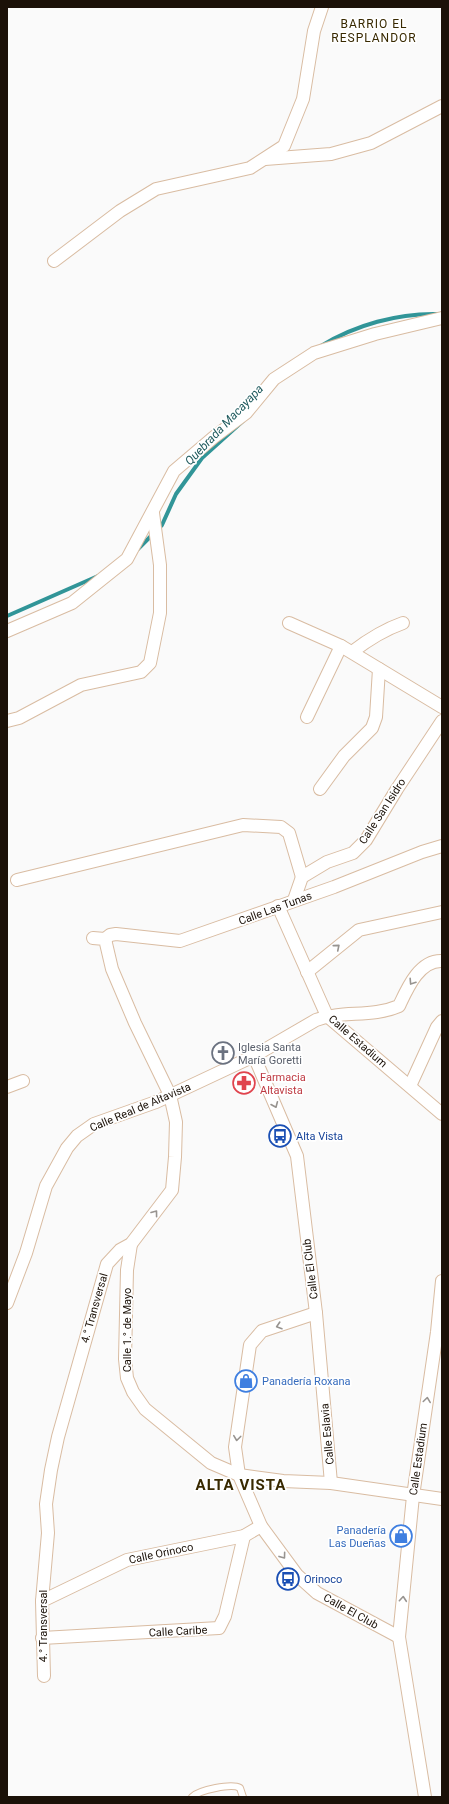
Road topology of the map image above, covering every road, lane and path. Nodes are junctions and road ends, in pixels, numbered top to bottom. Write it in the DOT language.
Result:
graph roads {
  1 [pos="322,7"];
  2 [pos="442,106"];
  3 [pos="264,159"];
  4 [pos="54,261"];
  5 [pos="442,318"];
  6 [pos="153,513"];
  7 [pos="289,623"];
  8 [pos="403,623"];
  9 [pos="7,631"];
  10 [pos="341,646"];
  11 [pos="352,652"];
  12 [pos="379,669"];
  13 [pos="442,707"];
  14 [pos="307,717"];
  15 [pos="7,721"];
  16 [pos="442,721"];
  17 [pos="320,789"];
  18 [pos="442,846"];
  19 [pos="302,876"];
  20 [pos="17,880"];
  21 [pos="294,900"];
  22 [pos="278,906"];
  23 [pos="442,912"];
  24 [pos="99,939"];
  25 [pos="442,961"];
  26 [pos="307,972"];
  27 [pos="327,1016"];
  28 [pos="442,1021"];
  29 [pos="254,1056"];
  30 [pos="23,1081"];
  31 [pos="410,1086"];
  32 [pos="7,1087"];
  33 [pos="170,1095"];
  34 [pos="442,1114"];
  35 [pos="131,1244"];
  36 [pos="442,1281"];
  37 [pos="7,1303"];
  38 [pos="316,1313"];
  39 [pos="440,1332"];
  40 [pos="239,1475"];
  41 [pos="332,1483"];
  42 [pos="413,1496"];
  43 [pos="442,1499"];
  44 [pos="261,1526"];
  45 [pos="244,1536"];
  46 [pos="42,1601"];
  47 [pos="399,1637"];
  48 [pos="42,1638"];
  49 [pos="44,1676"];
  50 [pos="192,1797"];
  51 [pos="243,1797"];
  52 [pos="425,1797"];
  1 -- 3 [label="street"];
  2 -- 3 [label="street"];
  3 -- 4 [label="street"];
  5 -- 6 [label="street"];
  6 -- 9 [label="street"];
  6 -- 15 [label="street"];
  7 -- 10 [label="street"];
  8 -- 11 [label="street"];
  10 -- 11 [label="street"];
  10 -- 14 [label="street"];
  11 -- 12 [label="street"];
  12 -- 13 [label="street"];
  12 -- 17 [label="street"];
  16 -- 19 [label="street, Calle San Isidro"];
  18 -- 21 [label="street, Calle Las Tunas"];
  19 -- 20 [label="street"];
  19 -- 21 [label="street"];
  21 -- 22 [label="street, Calle Las Tunas"];
  22 -- 24 [label="street, Calle Las Tunas"];
  22 -- 26 [label="street, Calle Estadium"];
  26 -- 23 [label="street, one-way"];
  24 -- 33 [label="street, 4.° Transversal"];
  25 -- 27 [label="street, Calle Real de Altavista, one-way"];
  26 -- 27 [label="street, Calle Estadium"];
  27 -- 29 [label="street, Calle Real de Altavista"];
  27 -- 31 [label="street, Calle Estadium"];
  28 -- 31 [label="street"];
  29 -- 33 [label="street, Calle Real de Altavista"];
  29 -- 38 [label="street, Calle El Club, one-way"];
  30 -- 32 [label="street"];
  31 -- 34 [label="street, Calle Estadium"];
  35 -- 33 [label="street, 4.° Transversal, one-way"];
  33 -- 37 [label="street, Calle Real de Altavista"];
  35 -- 40 [label="street, Calle 1.° de Mayo"];
  35 -- 46 [label="street, 4.° Transversal"];
  36 -- 39 [label="street, Calle Estadium"];
  38 -- 40 [label="street, Calle El Club, one-way"];
  38 -- 41 [label="street, Calle Eslavia"];
  42 -- 39 [label="street, Calle Estadium, one-way"];
  40 -- 41 [label="street, Calle 1.° de Mayo"];
  40 -- 44 [label="street, Calle El Club"];
  41 -- 42 [label="street, Calle 1.° de Mayo"];
  42 -- 43 [label="street, Calle 1.° de Mayo"];
  47 -- 42 [label="street, Calle Estadium, one-way"];
  44 -- 45 [label="street, Calle Orinoco"];
  44 -- 47 [label="street, Calle El Club, one-way"];
  45 -- 46 [label="street, Calle Orinoco"];
  45 -- 48 [label="street, Calle Caribe"];
  46 -- 48 [label="street, 4.° Transversal"];
  47 -- 52 [label="street, Calle Estadium"];
  48 -- 49 [label="street, 4.° Transversal"];
  50 -- 51 [label="lane"];
}
